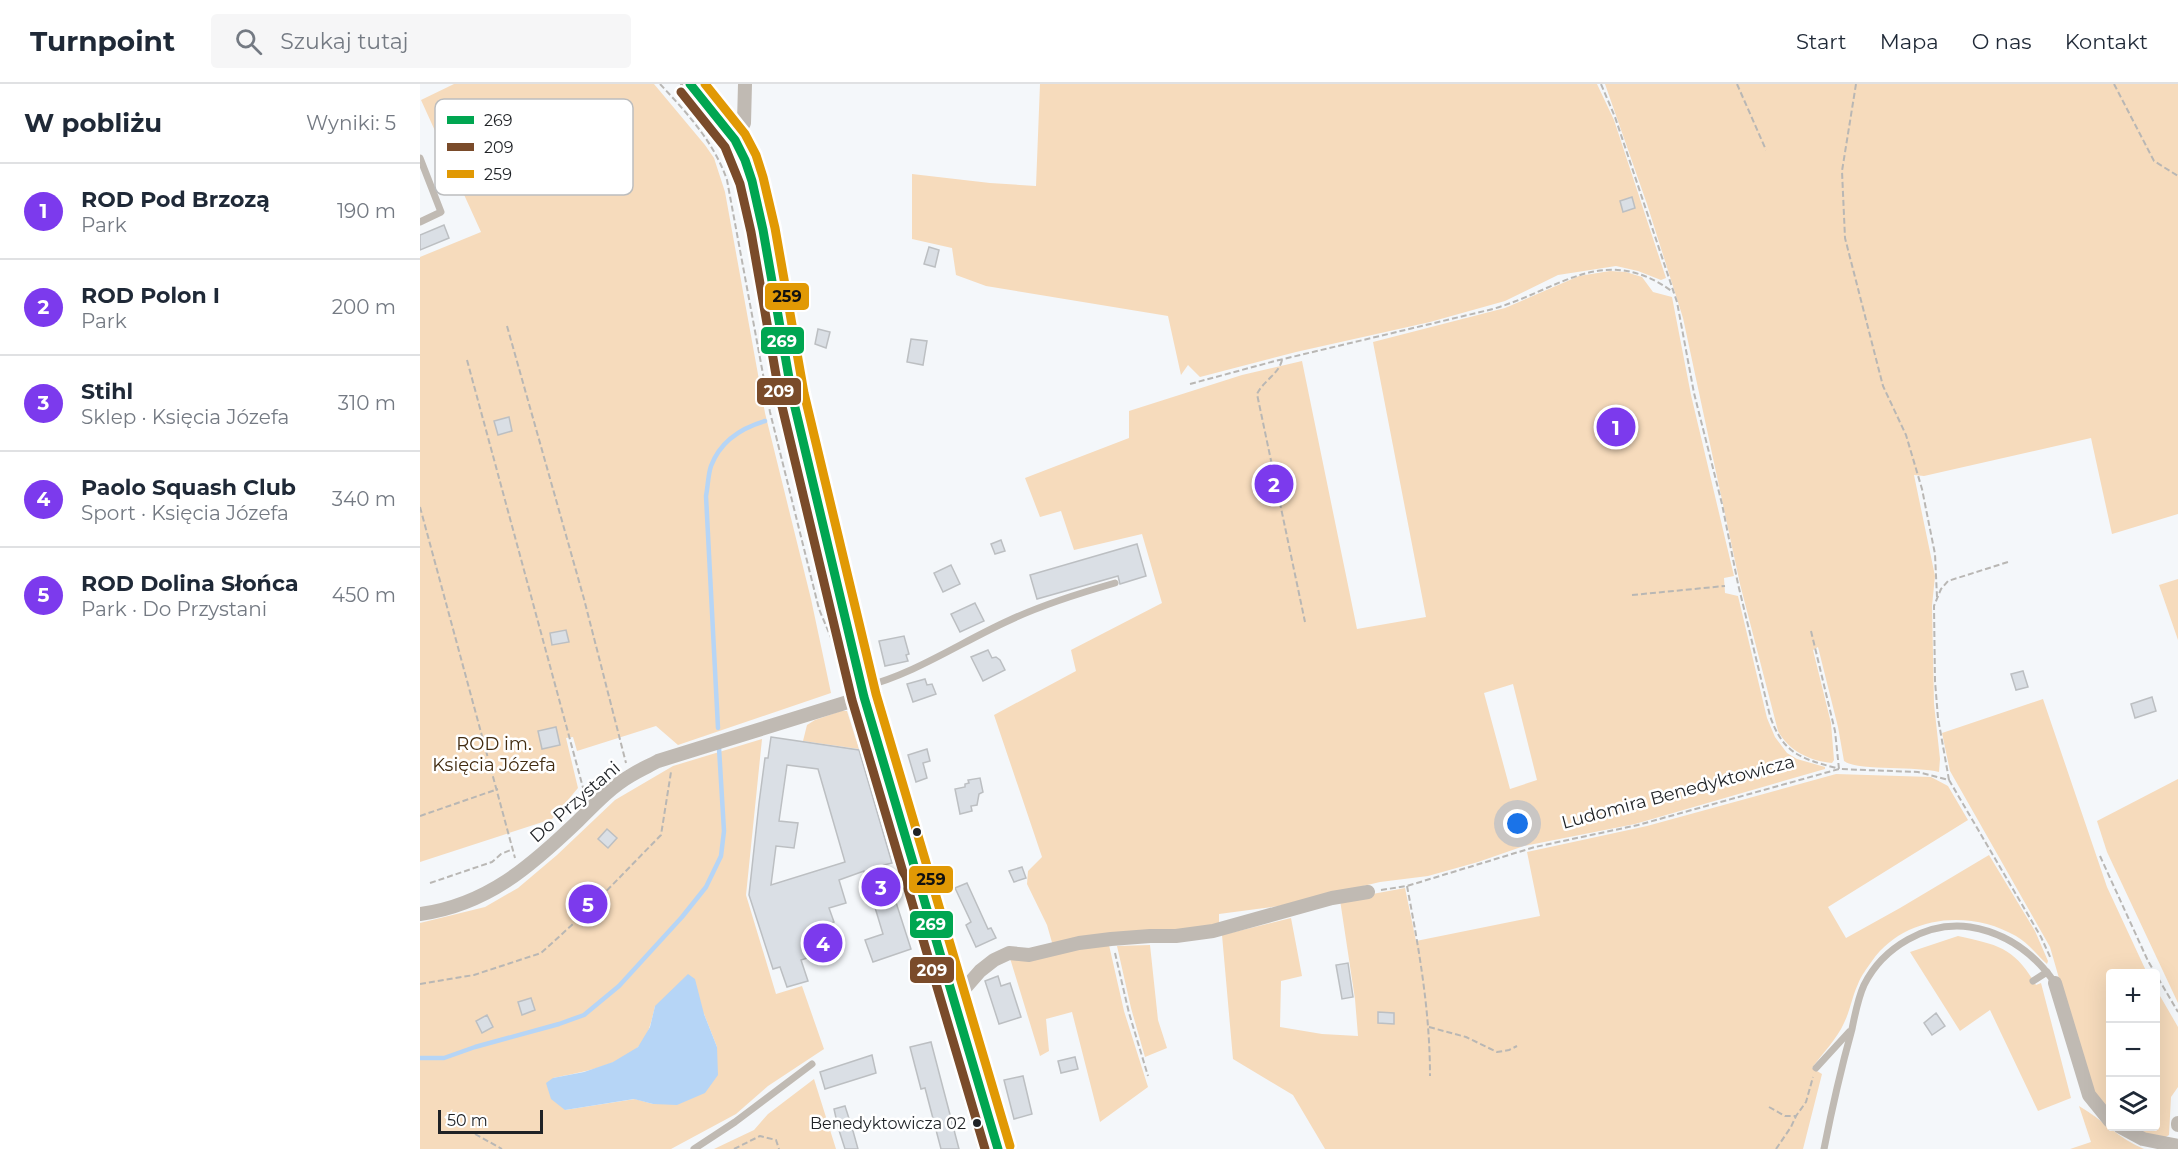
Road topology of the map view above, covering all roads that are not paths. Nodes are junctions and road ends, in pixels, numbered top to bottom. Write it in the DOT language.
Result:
graph roads {
  1 [pos="690,84"];
  2 [pos="745,84"];
  3 [pos="735,140"];
  4 [pos="420,158"];
  5 [pos="420,222"];
  6 [pos="1115,583"];
  7 [pos="863,692"];
  8 [pos="1368,892"];
  9 [pos="420,914"];
  10 [pos="2051,977"];
  11 [pos="2033,981"];
  12 [pos="952,993"];
  13 [pos="1851,1029"];
  14 [pos="812,1064"];
  15 [pos="1816,1068"];
  16 [pos="2106,1115"];
  17 [pos="2128,1131"];
  18 [pos="2178,1146"];
  19 [pos="694,1149"];
  20 [pos="998,1149"];
  21 [pos="1824,1149"];
  1 -- 3 [label="main road"];
  2 -- 3 [label="street"];
  3 -- 7 [label="main road"];
  4 -- 5 [label="lane"];
  6 -- 7 [label="lane"];
  7 -- 9 [label="street, Do Przystani"];
  7 -- 12 [label="main road"];
  8 -- 12 [label="street"];
  10 -- 11 [label="lane"];
  10 -- 13 [label="lane"];
  10 -- 16 [label="street"];
  12 -- 20 [label="main road"];
  13 -- 15 [label="lane"];
  13 -- 21 [label="lane"];
  14 -- 19 [label="lane"];
  17 -- 18 [label="street"];
}
